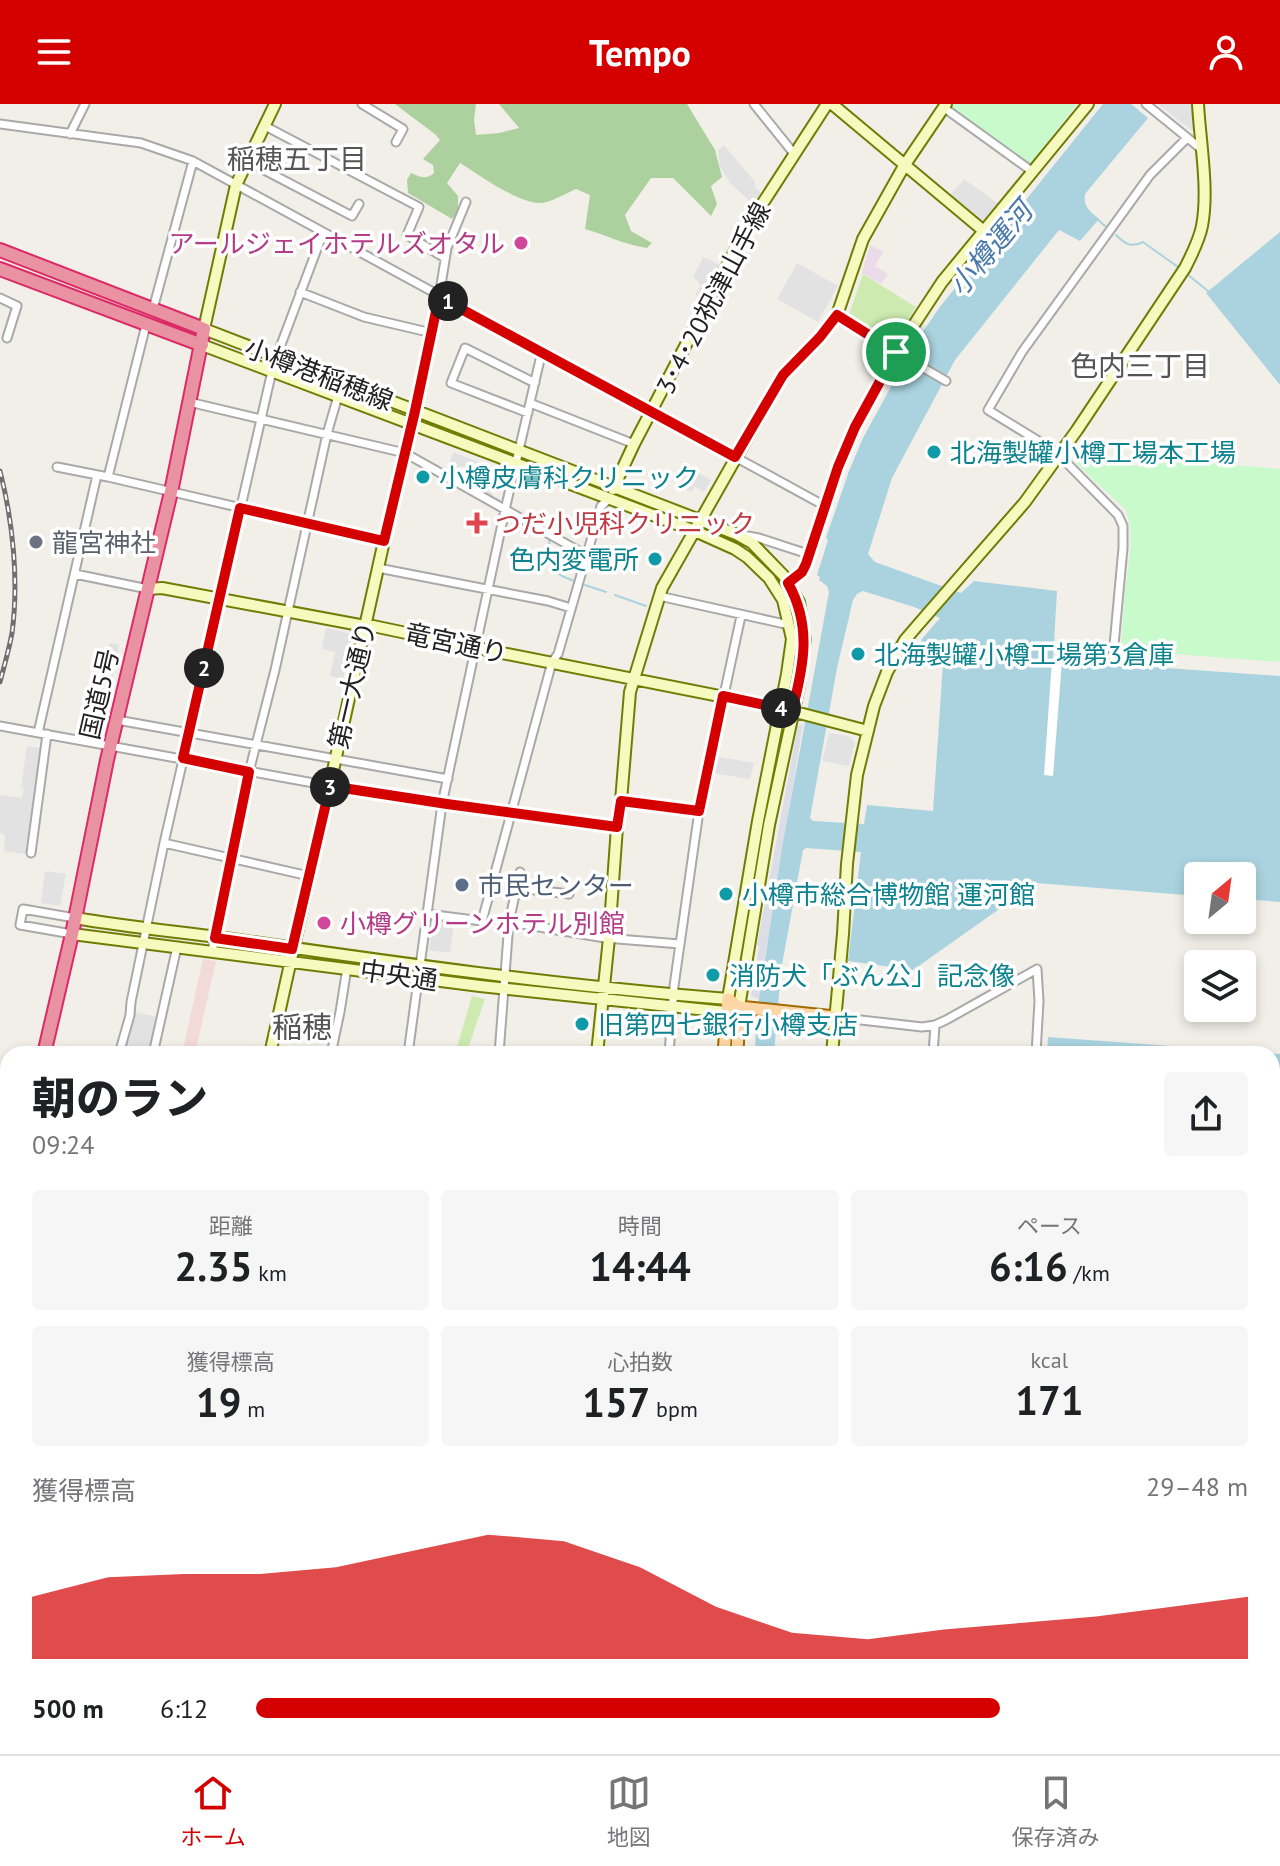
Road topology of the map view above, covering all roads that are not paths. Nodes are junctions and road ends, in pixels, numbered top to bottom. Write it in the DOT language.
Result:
graph roads {
  1 [pos="85,104"];
  2 [pos="275,104"];
  3 [pos="362,104"];
  4 [pos="754,104"];
  5 [pos="830,104"];
  6 [pos="1088,104"];
  7 [pos="1146,104"];
  8 [pos="1198,104"];
  9 [pos="945,105"];
  10 [pos="0,124"];
  11 [pos="265,126"];
  12 [pos="70,134"];
  13 [pos="1187,138"];
  14 [pos="396,142"];
  15 [pos="1200,148"];
  16 [pos="795,155"];
  17 [pos="193,161"];
  18 [pos="247,161"];
  19 [pos="904,166"];
  20 [pos="1033,172"];
  21 [pos="236,185"];
  22 [pos="466,202"];
  23 [pos="359,204"];
  24 [pos="985,232"];
  25 [pos="323,233"];
  26 [pos="0,250"];
  27 [pos="445,258"];
  28 [pos="0,269"];
  29 [pos="300,292"];
  30 [pos="439,297"];
  31 [pos="0,298"];
  32 [pos="153,309"];
  33 [pos="837,315"];
  34 [pos="146,325"];
  35 [pos="204,329"];
  36 [pos="432,333"];
  37 [pos="7,338"];
  38 [pos="202,345"];
  39 [pos="542,351"];
  40 [pos="896,352"];
  41 [pos="276,358"];
  42 [pos="272,371"];
  43 [pos="943,380"];
  44 [pos="535,383"];
  45 [pos="338,396"];
  46 [pos="189,402"];
  47 [pos="530,403"];
  48 [pos="415,411"];
  49 [pos="652,411"];
  50 [pos="528,413"];
  51 [pos="260,420"];
  52 [pos="412,424"];
  53 [pos="327,434"];
  54 [pos="634,444"];
  55 [pos="519,450"];
  56 [pos="405,453"];
  57 [pos="1059,455"];
  58 [pos="735,457"];
  59 [pos="516,465"];
  60 [pos="57,467"];
  61 [pos="97,475"];
  62 [pos="108,477"];
  63 [pos="614,486"];
  64 [pos="171,492"];
  65 [pos="609,499"];
  66 [pos="825,506"];
  67 [pos="240,508"];
  68 [pos="505,510"];
  69 [pos="700,520"];
  70 [pos="308,524"];
  71 [pos="695,531"];
  72 [pos="736,534"];
  73 [pos="384,541"];
  74 [pos="808,554"];
  75 [pos="586,555"];
  76 [pos="378,568"];
  77 [pos="75,574"];
  78 [pos="788,583"];
  79 [pos="148,589"];
  80 [pos="489,591"];
  81 [pos="659,596"];
  82 [pos="219,600"];
  83 [pos="571,608"];
  84 [pos="288,613"];
  85 [pos="741,616"];
  86 [pos="790,625"];
  87 [pos="365,626"];
  88 [pos="477,648"];
  89 [pos="1113,656"];
  90 [pos="552,662"];
  91 [pos="633,678"];
  92 [pos="723,696"];
  93 [pos="780,708"];
  94 [pos="792,711"];
  95 [pos="117,720"];
  96 [pos="4,727"];
  97 [pos="868,731"];
  98 [pos="43,733"];
  99 [pos="189,733"];
  100 [pos="110,745"];
  101 [pos="256,745"];
  102 [pos="183,758"];
  103 [pos="336,759"];
  104 [pos="249,772"];
  105 [pos="448,779"];
  106 [pos="330,786"];
  107 [pos="621,801"];
  108 [pos="442,804"];
  109 [pos="699,811"];
  110 [pos="511,812"];
  111 [pos="617,827"];
  112 [pos="164,843"];
  113 [pos="31,853"];
  114 [pos="231,857"];
  115 [pos="520,872"];
  116 [pos="309,876"];
  117 [pos="518,888"];
  118 [pos="569,894"];
  119 [pos="427,914"];
  120 [pos="75,918"];
  121 [pos="509,922"];
  122 [pos="147,929"];
  123 [pos="72,934"];
  124 [pos="215,938"];
  125 [pos="609,938"];
  126 [pos="144,943"];
  127 [pos="680,944"];
  128 [pos="177,947"];
  129 [pos="292,949"];
  130 [pos="212,951"];
  131 [pos="290,961"];
  132 [pos="420,966"];
  133 [pos="347,968"];
  134 [pos="505,976"];
  135 [pos="418,978"];
  136 [pos="503,989"];
  137 [pos="603,993"];
  138 [pos="728,999"];
  139 [pos="673,1000"];
  140 [pos="739,1007"];
  141 [pos="726,1012"];
  142 [pos="835,1017"];
  143 [pos="935,1025"];
  144 [pos="46,1046"];
  145 [pos="121,1046"];
  146 [pos="155,1046"];
  147 [pos="272,1046"];
  148 [pos="333,1046"];
  149 [pos="409,1046"];
  150 [pos="499,1046"];
  151 [pos="598,1046"];
  152 [pos="670,1046"];
  153 [pos="724,1046"];
  154 [pos="737,1046"];
  155 [pos="833,1046"];
  156 [pos="934,1046"];
  157 [pos="1036,1046"];
  1 -- 12 [label="street"];
  2 -- 11 [label="street"];
  3 -- 14 [label="street"];
  4 -- 16 [label="street"];
  5 -- 16 [label="street, 3･4･20祝津山手線"];
  5 -- 19 [label="street"];
  6 -- 20 [label="street"];
  7 -- 13 [label="street"];
  8 -- 15 [label="street"];
  9 -- 19 [label="street"];
  9 -- 20 [label="street"];
  10 -- 12 [label="street"];
  11 -- 18 [label="street"];
  11 -- 27 [label="street"];
  12 -- 17 [label="street"];
  13 -- 15 [label="street"];
  13 -- 57 [label="street"];
  15 -- 57 [label="street"];
  16 -- 49 [label="street, 3･4･20祝津山手線"];
  17 -- 21 [label="street"];
  17 -- 32 [label="street"];
  18 -- 21 [label="street"];
  18 -- 23 [label="street"];
  19 -- 24 [label="street"];
  19 -- 33 [label="street"];
  20 -- 24 [label="street"];
  21 -- 25 [label="street"];
  21 -- 35 [label="street"];
  22 -- 27 [label="street"];
  24 -- 40 [label="street"];
  25 -- 29 [label="street"];
  25 -- 30 [label="street"];
  26 -- 32 [label="highway"];
  27 -- 30 [label="street"];
  28 -- 34 [label="highway"];
  29 -- 36 [label="street"];
  29 -- 41 [label="street"];
  30 -- 36 [label="street, 第一大通り"];
  30 -- 39 [label="street"];
  31 -- 37 [label="street"];
  32 -- 35 [label="highway"];
  33 -- 40 [label="street"];
  33 -- 58 [label="street"];
  34 -- 38 [label="highway"];
  34 -- 62 [label="street"];
  35 -- 38 [label="highway, 国道5号"];
  35 -- 41 [label="street, 小樽港稲穂線"];
  36 -- 48 [label="street, 第一大通り"];
  38 -- 42 [label="street, 小樽港稲穂線"];
  38 -- 46 [label="highway, 国道5号"];
  39 -- 44 [label="street"];
  39 -- 49 [label="street"];
  40 -- 43 [label="street"];
  40 -- 66 [label="street"];
  41 -- 48 [label="street, 小樽港稲穂線"];
  42 -- 45 [label="street, 小樽港稲穂線"];
  42 -- 51 [label="street"];
  44 -- 47 [label="street"];
  44 -- 50 [label="street"];
  45 -- 52 [label="street, 小樽港稲穂線"];
  45 -- 53 [label="street"];
  46 -- 51 [label="street"];
  46 -- 64 [label="highway, 国道5号"];
  47 -- 50 [label="street"];
  47 -- 54 [label="street"];
  48 -- 52 [label="street, 第一大通り"];
  48 -- 55 [label="street, 小樽港稲穂線"];
  49 -- 54 [label="street, 3･4･20祝津山手線"];
  49 -- 58 [label="street"];
  50 -- 55 [label="street"];
  51 -- 53 [label="street"];
  51 -- 67 [label="street"];
  52 -- 56 [label="street, 第一大通り"];
  52 -- 59 [label="street, 小樽港稲穂線"];
  53 -- 56 [label="street"];
  53 -- 70 [label="street"];
  54 -- 63 [label="street, 3･4･20祝津山手線"];
  55 -- 59 [label="street"];
  55 -- 63 [label="street, 小樽港稲穂線"];
  56 -- 68 [label="street"];
  56 -- 73 [label="street, 第一大通り"];
  57 -- 89 [label="street"];
  57 -- 97 [label="street"];
  58 -- 66 [label="street"];
  58 -- 69 [label="street"];
  59 -- 65 [label="street, 小樽港稲穂線"];
  59 -- 68 [label="street"];
  60 -- 61 [label="street"];
  61 -- 62 [label="street"];
  61 -- 77 [label="street"];
  62 -- 64 [label="street"];
  63 -- 65 [label="street, 3･4･20祝津山手線"];
  63 -- 69 [label="street, 小樽港稲穂線"];
  64 -- 67 [label="street"];
  64 -- 79 [label="highway, 国道5号"];
  65 -- 71 [label="street, 小樽港稲穂線"];
  65 -- 75 [label="street"];
  66 -- 74 [label="street"];
  67 -- 70 [label="street"];
  67 -- 82 [label="street"];
  68 -- 75 [label="street"];
  68 -- 80 [label="street"];
  69 -- 71 [label="street"];
  69 -- 72 [label="street, 小樽港稲穂線"];
  70 -- 73 [label="street"];
  70 -- 84 [label="street"];
  71 -- 81 [label="street"];
  71 -- 86 [label="street, 小樽港稲穂線"];
  72 -- 74 [label="street"];
  72 -- 78 [label="street, 小樽港稲穂線"];
  73 -- 76 [label="street, 第一大通り"];
  74 -- 78 [label="street"];
  75 -- 83 [label="street"];
  76 -- 80 [label="street"];
  76 -- 87 [label="street, 第一大通り"];
  77 -- 79 [label="street"];
  77 -- 98 [label="street"];
  78 -- 94 [label="street"];
  79 -- 82 [label="street, 竜宮通り"];
  79 -- 95 [label="highway, 国道5号"];
  80 -- 83 [label="street"];
  80 -- 88 [label="street"];
  81 -- 85 [label="street"];
  81 -- 91 [label="street"];
  82 -- 84 [label="street, 竜宮通り"];
  82 -- 99 [label="street"];
  83 -- 90 [label="street"];
  84 -- 87 [label="street, 竜宮通り"];
  84 -- 101 [label="street"];
  85 -- 86 [label="street"];
  85 -- 92 [label="street"];
  86 -- 93 [label="street"];
  87 -- 88 [label="street, 竜宮通り"];
  87 -- 103 [label="street, 第一大通り"];
  88 -- 90 [label="street, 竜宮通り"];
  88 -- 105 [label="street"];
  90 -- 91 [label="street, 竜宮通り"];
  90 -- 110 [label="street"];
  91 -- 92 [label="street, 竜宮通り"];
  91 -- 107 [label="street"];
  92 -- 93 [label="street, 竜宮通り"];
  92 -- 109 [label="street"];
  93 -- 94 [label="street, 竜宮通り"];
  93 -- 138 [label="street"];
  94 -- 97 [label="street, 竜宮通り"];
  94 -- 140 [label="street"];
  95 -- 99 [label="street"];
  95 -- 100 [label="highway, 国道5号"];
  96 -- 98 [label="street"];
  97 -- 142 [label="street"];
  98 -- 100 [label="street"];
  98 -- 113 [label="street"];
  99 -- 101 [label="street"];
  99 -- 102 [label="street"];
  100 -- 102 [label="street"];
  100 -- 120 [label="highway, 国道5号"];
  101 -- 103 [label="street"];
  101 -- 104 [label="street"];
  102 -- 104 [label="street"];
  102 -- 112 [label="street"];
  103 -- 105 [label="street"];
  103 -- 106 [label="street, 第一大通り"];
  104 -- 106 [label="street"];
  104 -- 114 [label="street"];
  105 -- 108 [label="street"];
  106 -- 108 [label="street"];
  106 -- 116 [label="street, 第一大通り"];
  107 -- 109 [label="street"];
  107 -- 111 [label="street"];
  108 -- 110 [label="street"];
  108 -- 119 [label="street"];
  109 -- 127 [label="street"];
  110 -- 111 [label="street"];
  110 -- 119 [label="street"];
  111 -- 125 [label="street"];
  112 -- 114 [label="street"];
  112 -- 122 [label="street"];
  114 -- 116 [label="street"];
  114 -- 124 [label="street"];
  115 -- 117 [label="street"];
  116 -- 129 [label="street, 第一大通り"];
  117 -- 118 [label="street"];
  117 -- 121 [label="street"];
  119 -- 132 [label="street"];
  120 -- 122 [label="street, 中央通"];
  120 -- 123 [label="highway, 国道5号"];
  120 -- 123 [label="street"];
  121 -- 125 [label="street"];
  121 -- 134 [label="street"];
  122 -- 124 [label="street, 中央通"];
  122 -- 126 [label="street"];
  123 -- 126 [label="street, 中央通"];
  123 -- 144 [label="highway, 国道5号"];
  124 -- 129 [label="street, 中央通"];
  124 -- 130 [label="street"];
  125 -- 127 [label="street"];
  125 -- 137 [label="street"];
  126 -- 128 [label="street, 中央通"];
  126 -- 145 [label="street"];
  127 -- 139 [label="street"];
  128 -- 130 [label="street, 中央通"];
  128 -- 146 [label="street"];
  129 -- 131 [label="street, 第一大通り"];
  129 -- 132 [label="street, 中央通"];
  130 -- 131 [label="street, 中央通"];
  131 -- 133 [label="street, 中央通"];
  131 -- 147 [label="street, 第一大通り"];
  132 -- 134 [label="street, 中央通"];
  132 -- 135 [label="street"];
  133 -- 135 [label="street, 中央通"];
  133 -- 148 [label="street"];
  134 -- 136 [label="street"];
  134 -- 137 [label="street, 中央通"];
  135 -- 136 [label="street, 中央通"];
  135 -- 149 [label="street"];
  136 -- 137 [label="street, 中央通"];
  136 -- 150 [label="street"];
  137 -- 139 [label="street, 中央通"];
  137 -- 151 [label="street"];
  138 -- 139 [label="street, 中央通"];
  138 -- 140 [label="main road"];
  138 -- 141 [label="main road"];
  139 -- 141 [label="street, 中央通"];
  139 -- 152 [label="street"];
  140 -- 141 [label="main road"];
  140 -- 142 [label="main road"];
  140 -- 154 [label="main road"];
  141 -- 153 [label="main road"];
  142 -- 143 [label="street"];
  142 -- 155 [label="street"];
  143 -- 156 [label="street"];
  143 -- 157 [label="street"];
}
